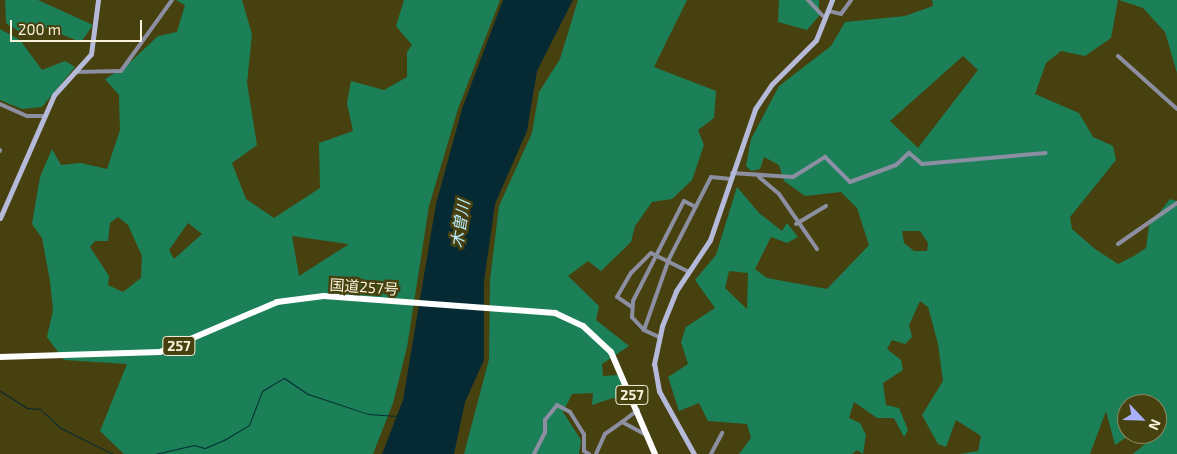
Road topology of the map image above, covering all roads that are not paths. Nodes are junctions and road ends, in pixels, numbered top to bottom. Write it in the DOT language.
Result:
graph roads {
  1 [pos="98,0"];
  2 [pos="172,0"];
  3 [pos="808,0"];
  4 [pos="832,0"];
  5 [pos="850,0"];
  6 [pos="829,11"];
  7 [pos="822,14"];
  8 [pos="1118,56"];
  9 [pos="76,72"];
  10 [pos="0,104"];
  11 [pos="1177,109"];
  12 [pos="46,116"];
  13 [pos="1046,153"];
  14 [pos="732,176"];
  15 [pos="760,177"];
  16 [pos="1177,203"];
  17 [pos="826,206"];
  18 [pos="696,207"];
  19 [pos="0,218"];
  20 [pos="796,224"];
  21 [pos="1118,244"];
  22 [pos="817,249"];
  23 [pos="658,254"];
  24 [pos="670,259"];
  25 [pos="689,272"];
  26 [pos="632,307"];
  27 [pos="644,330"];
  28 [pos="659,337"];
  29 [pos="0,357"];
  30 [pos="638,410"];
  31 [pos="622,422"];
  32 [pos="722,433"];
  33 [pos="648,437"];
  34 [pos="534,454"];
  35 [pos="589,454"];
  36 [pos="596,454"];
  37 [pos="655,454"];
  38 [pos="694,454"];
  39 [pos="711,454"];
  1 -- 9 [label="street"];
  2 -- 9 [label="street"];
  3 -- 7 [label="street"];
  4 -- 6 [label="street"];
  5 -- 6 [label="street"];
  6 -- 14 [label="street"];
  8 -- 11 [label="street"];
  9 -- 12 [label="street"];
  10 -- 12 [label="street"];
  12 -- 19 [label="street"];
  13 -- 15 [label="street"];
  14 -- 15 [label="street"];
  14 -- 18 [label="street"];
  14 -- 25 [label="street"];
  15 -- 20 [label="street"];
  16 -- 21 [label="street"];
  17 -- 20 [label="street"];
  18 -- 23 [label="street"];
  18 -- 24 [label="street"];
  20 -- 22 [label="street"];
  23 -- 24 [label="street"];
  23 -- 26 [label="street"];
  23 -- 26 [label="street"];
  24 -- 25 [label="street"];
  24 -- 27 [label="street"];
  25 -- 28 [label="street"];
  26 -- 27 [label="street"];
  27 -- 28 [label="street"];
  28 -- 38 [label="street"];
  29 -- 30 [label="highway, 国道257号 / 257"];
  30 -- 31 [label="street"];
  30 -- 33 [label="highway, 国道257号 / 257"];
  31 -- 33 [label="street"];
  31 -- 36 [label="street"];
  32 -- 39 [label="street"];
  33 -- 37 [label="highway, 国道257号 / 257"];
  34 -- 35 [label="street"];
}
